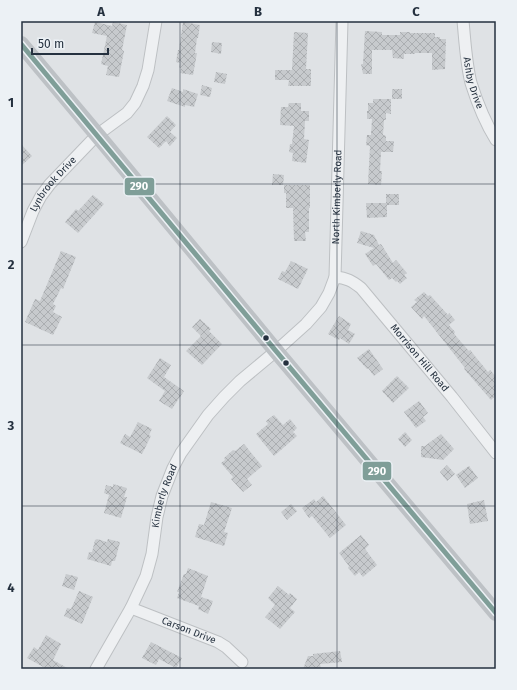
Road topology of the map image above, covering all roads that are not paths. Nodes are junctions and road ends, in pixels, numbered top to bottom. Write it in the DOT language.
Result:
graph roads {
  1 [pos="156,21"];
  2 [pos="342,21"];
  3 [pos="463,21"];
  4 [pos="21,44"];
  5 [pos="97,135"];
  6 [pos="496,140"];
  7 [pos="21,242"];
  8 [pos="334,276"];
  9 [pos="276,351"];
  10 [pos="496,453"];
  11 [pos="131,608"];
  12 [pos="496,613"];
  13 [pos="242,662"];
  14 [pos="96,669"];
  1 -- 5 [label="street, Lynbrook Drive"];
  2 -- 8 [label="street, North Kimberly Road"];
  3 -- 6 [label="street, Ashby Drive"];
  4 -- 5 [label="main road"];
  5 -- 7 [label="street, Lynbrook Drive"];
  5 -- 9 [label="main road"];
  8 -- 9 [label="street, North Kimberly Road"];
  8 -- 10 [label="street, Morrison Hill Road"];
  9 -- 11 [label="street, Kimberly Road"];
  9 -- 12 [label="main road"];
  11 -- 13 [label="street, Carson Drive"];
  11 -- 14 [label="street, Kimberly Road"];
}
